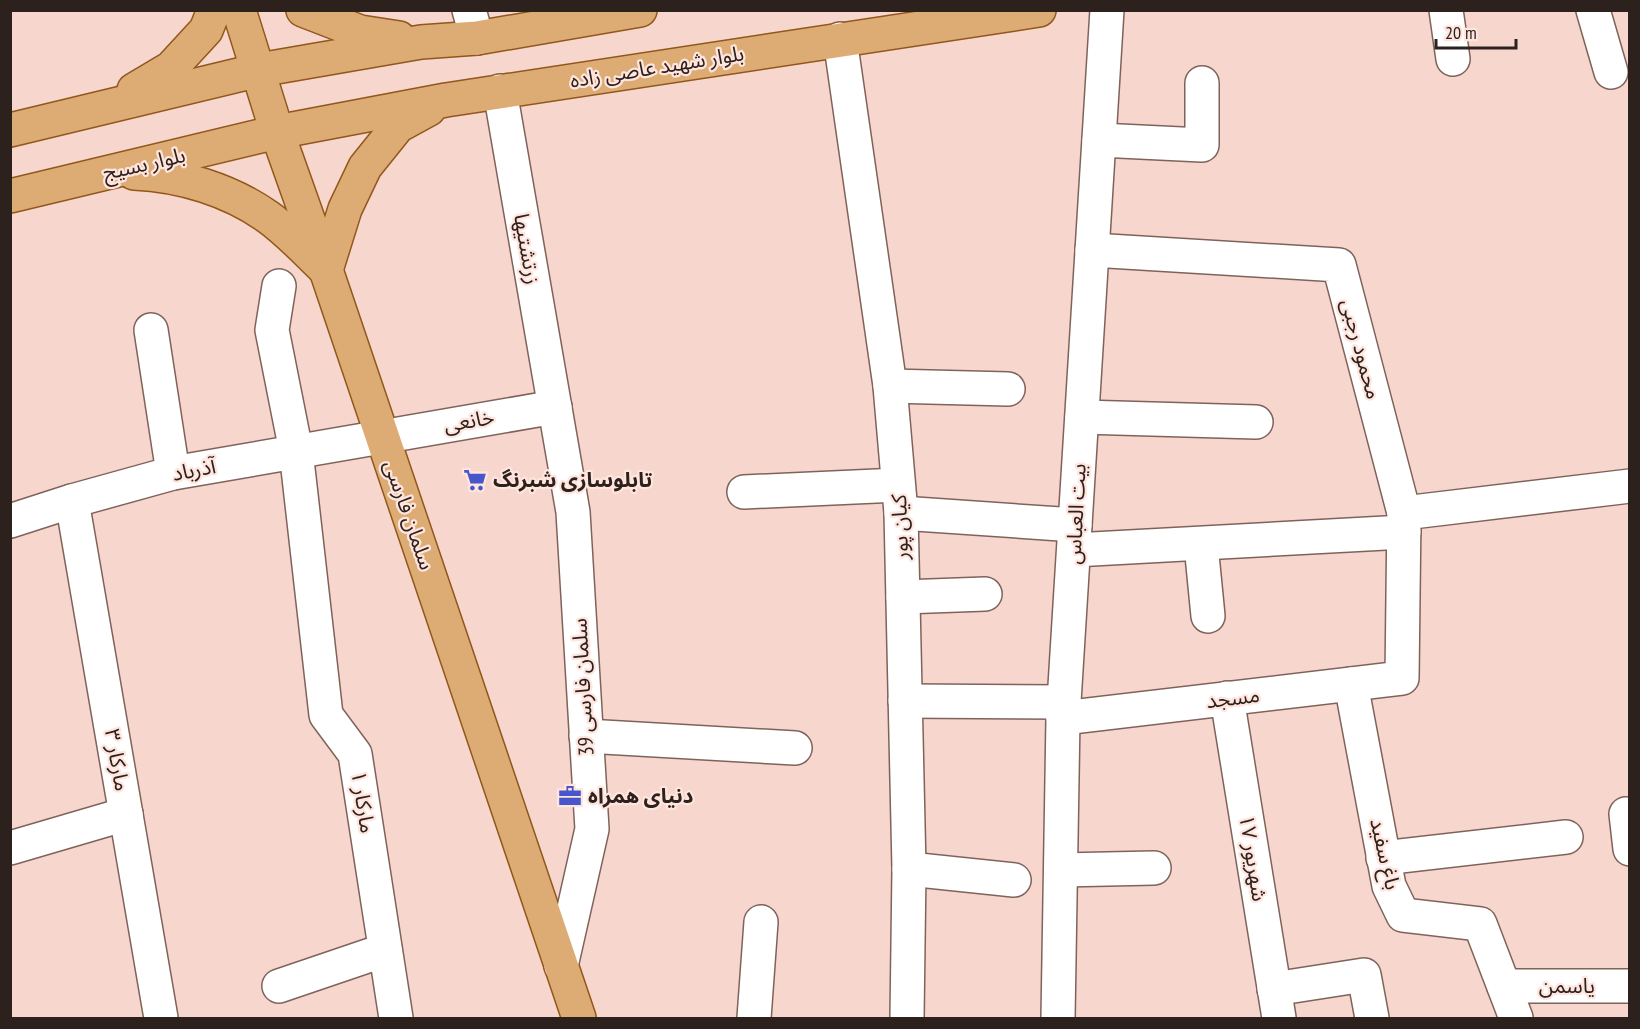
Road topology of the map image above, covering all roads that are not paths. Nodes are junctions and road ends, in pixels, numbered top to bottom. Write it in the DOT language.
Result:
graph roads {
  1 [pos="214,10"];
  2 [pos="239,10"];
  3 [pos="303,10"];
  4 [pos="1039,10"];
  5 [pos="1107,10"];
  6 [pos="1446,10"];
  7 [pos="1593,10"];
  8 [pos="635,11"];
  9 [pos="922,19"];
  10 [pos="473,24"];
  11 [pos="840,39"];
  12 [pos="421,42"];
  13 [pos="1453,59"];
  14 [pos="259,70"];
  15 [pos="1611,72"];
  16 [pos="1202,83"];
  17 [pos="500,91"];
  18 [pos="446,100"];
  19 [pos="103,108"];
  20 [pos="10,130"];
  21 [pos="277,132"];
  22 [pos="1099,140"];
  23 [pos="112,171"];
  24 [pos="10,196"];
  25 [pos="1092,250"];
  26 [pos="326,270"];
  27 [pos="279,286"];
  28 [pos="152,330"];
  29 [pos="890,387"];
  30 [pos="1008,389"];
  31 [pos="555,407"];
  32 [pos="1082,417"];
  33 [pos="1256,422"];
  34 [pos="382,436"];
  35 [pos="296,451"];
  36 [pos="173,472"];
  37 [pos="1629,486"];
  38 [pos="744,492"];
  39 [pos="900,499"];
  40 [pos="72,501"];
  41 [pos="10,521"];
  42 [pos="1404,523"];
  43 [pos="1074,538"];
  44 [pos="1201,544"];
  45 [pos="985,594"];
  46 [pos="903,597"];
  47 [pos="1208,615"];
  48 [pos="1402,678"];
  49 [pos="1351,684"];
  50 [pos="1227,698"];
  51 [pos="905,701"];
  52 [pos="1064,710"];
  53 [pos="586,736"];
  54 [pos="795,748"];
  55 [pos="126,814"];
  56 [pos="1626,814"];
  57 [pos="1566,837"];
  58 [pos="10,848"];
  59 [pos="1629,849"];
  60 [pos="1383,858"];
  61 [pos="1154,868"];
  62 [pos="909,869"];
  63 [pos="1060,870"];
  64 [pos="1014,880"];
  65 [pos="761,922"];
  66 [pos="385,950"];
  67 [pos="561,966"];
  68 [pos="279,986"];
  69 [pos="1504,986"];
  70 [pos="1629,986"];
  71 [pos="1277,1004"];
  72 [pos="161,1018"];
  73 [pos="396,1018"];
  74 [pos="579,1018"];
  75 [pos="754,1018"];
  76 [pos="907,1018"];
  77 [pos="1058,1018"];
  78 [pos="1372,1018"];
  79 [pos="1516,1018"];
  1 -- 19 [label="main road"];
  2 -- 14 [label="main road, سلمان فارسی"];
  3 -- 12 [label="main road"];
  4 -- 9 [label="main road, بلوار شهید عاصی زاده"];
  5 -- 22 [label="street, بیت العباس"];
  6 -- 13 [label="street"];
  7 -- 15 [label="street"];
  8 -- 10 [label="main road"];
  9 -- 11 [label="main road, بلوار شهید عاصی زاده"];
  10 -- 12 [label="main road"];
  11 -- 17 [label="main road, بلوار شهید عاصی زاده"];
  11 -- 29 [label="street, کیان پور"];
  12 -- 14 [label="main road"];
  14 -- 19 [label="main road"];
  14 -- 21 [label="main road, سلمان فارسی"];
  16 -- 22 [label="street"];
  17 -- 18 [label="main road, بلوار شهید عاصی زاده"];
  17 -- 31 [label="street, زرتشتیها"];
  18 -- 21 [label="main road, بلوار شهید عاصی زاده"];
  18 -- 26 [label="main road"];
  19 -- 20 [label="main road"];
  21 -- 23 [label="main road, بلوار بسیج"];
  21 -- 26 [label="main road, سلمان فارسی"];
  22 -- 25 [label="street, بیت العباس"];
  23 -- 24 [label="main road, بلوار بسیج"];
  23 -- 26 [label="main road"];
  25 -- 32 [label="street, بیت العباس"];
  25 -- 42 [label="street, محمود رجبی"];
  26 -- 34 [label="main road, سلمان فارسی"];
  27 -- 35 [label="street, مارکار ۱"];
  28 -- 36 [label="street"];
  29 -- 30 [label="street"];
  29 -- 39 [label="street, کیان پور"];
  31 -- 34 [label="street, خانعی"];
  31 -- 53 [label="street, سلمان فارسی 39"];
  32 -- 33 [label="street"];
  32 -- 43 [label="street, بیت العباس"];
  34 -- 35 [label="street, آذرباد"];
  34 -- 67 [label="main road, سلمان فارسی"];
  35 -- 36 [label="street, آذرباد"];
  35 -- 66 [label="street, مارکار ۱"];
  36 -- 40 [label="street, آذرباد"];
  37 -- 42 [label="street"];
  38 -- 39 [label="street"];
  39 -- 43 [label="street"];
  39 -- 46 [label="street, کیان پور"];
  40 -- 41 [label="street, آذرباد"];
  40 -- 55 [label="street, مارکار ۳"];
  42 -- 44 [label="street"];
  42 -- 48 [label="street, محمود رجبی"];
  43 -- 44 [label="street"];
  43 -- 52 [label="street, بیت العباس"];
  44 -- 47 [label="street"];
  45 -- 46 [label="street"];
  46 -- 51 [label="street, کیان پور"];
  48 -- 49 [label="street, مسجد"];
  49 -- 50 [label="street, مسجد"];
  49 -- 60 [label="street, باغ سفید"];
  50 -- 52 [label="street, مسجد"];
  50 -- 71 [label="street, ۱۷ شهریور"];
  51 -- 52 [label="street, مسجد"];
  51 -- 62 [label="street, کیان پور"];
  52 -- 63 [label="street, بیت العباس"];
  53 -- 54 [label="street"];
  53 -- 67 [label="street, سلمان فارسی 39"];
  55 -- 58 [label="street"];
  55 -- 72 [label="street, مارکار ۳"];
  56 -- 59 [label="street"];
  57 -- 60 [label="street"];
  60 -- 69 [label="street, باغ سفید"];
  61 -- 63 [label="street"];
  62 -- 64 [label="street"];
  62 -- 76 [label="street, کیان پور"];
  63 -- 77 [label="street, بیت العباس"];
  65 -- 75 [label="street"];
  66 -- 68 [label="street"];
  66 -- 73 [label="street, مارکار ۱"];
  67 -- 74 [label="main road, سلمان فارسی"];
  69 -- 70 [label="street, یاسمن"];
  69 -- 79 [label="street"];
  71 -- 78 [label="street"];
}
